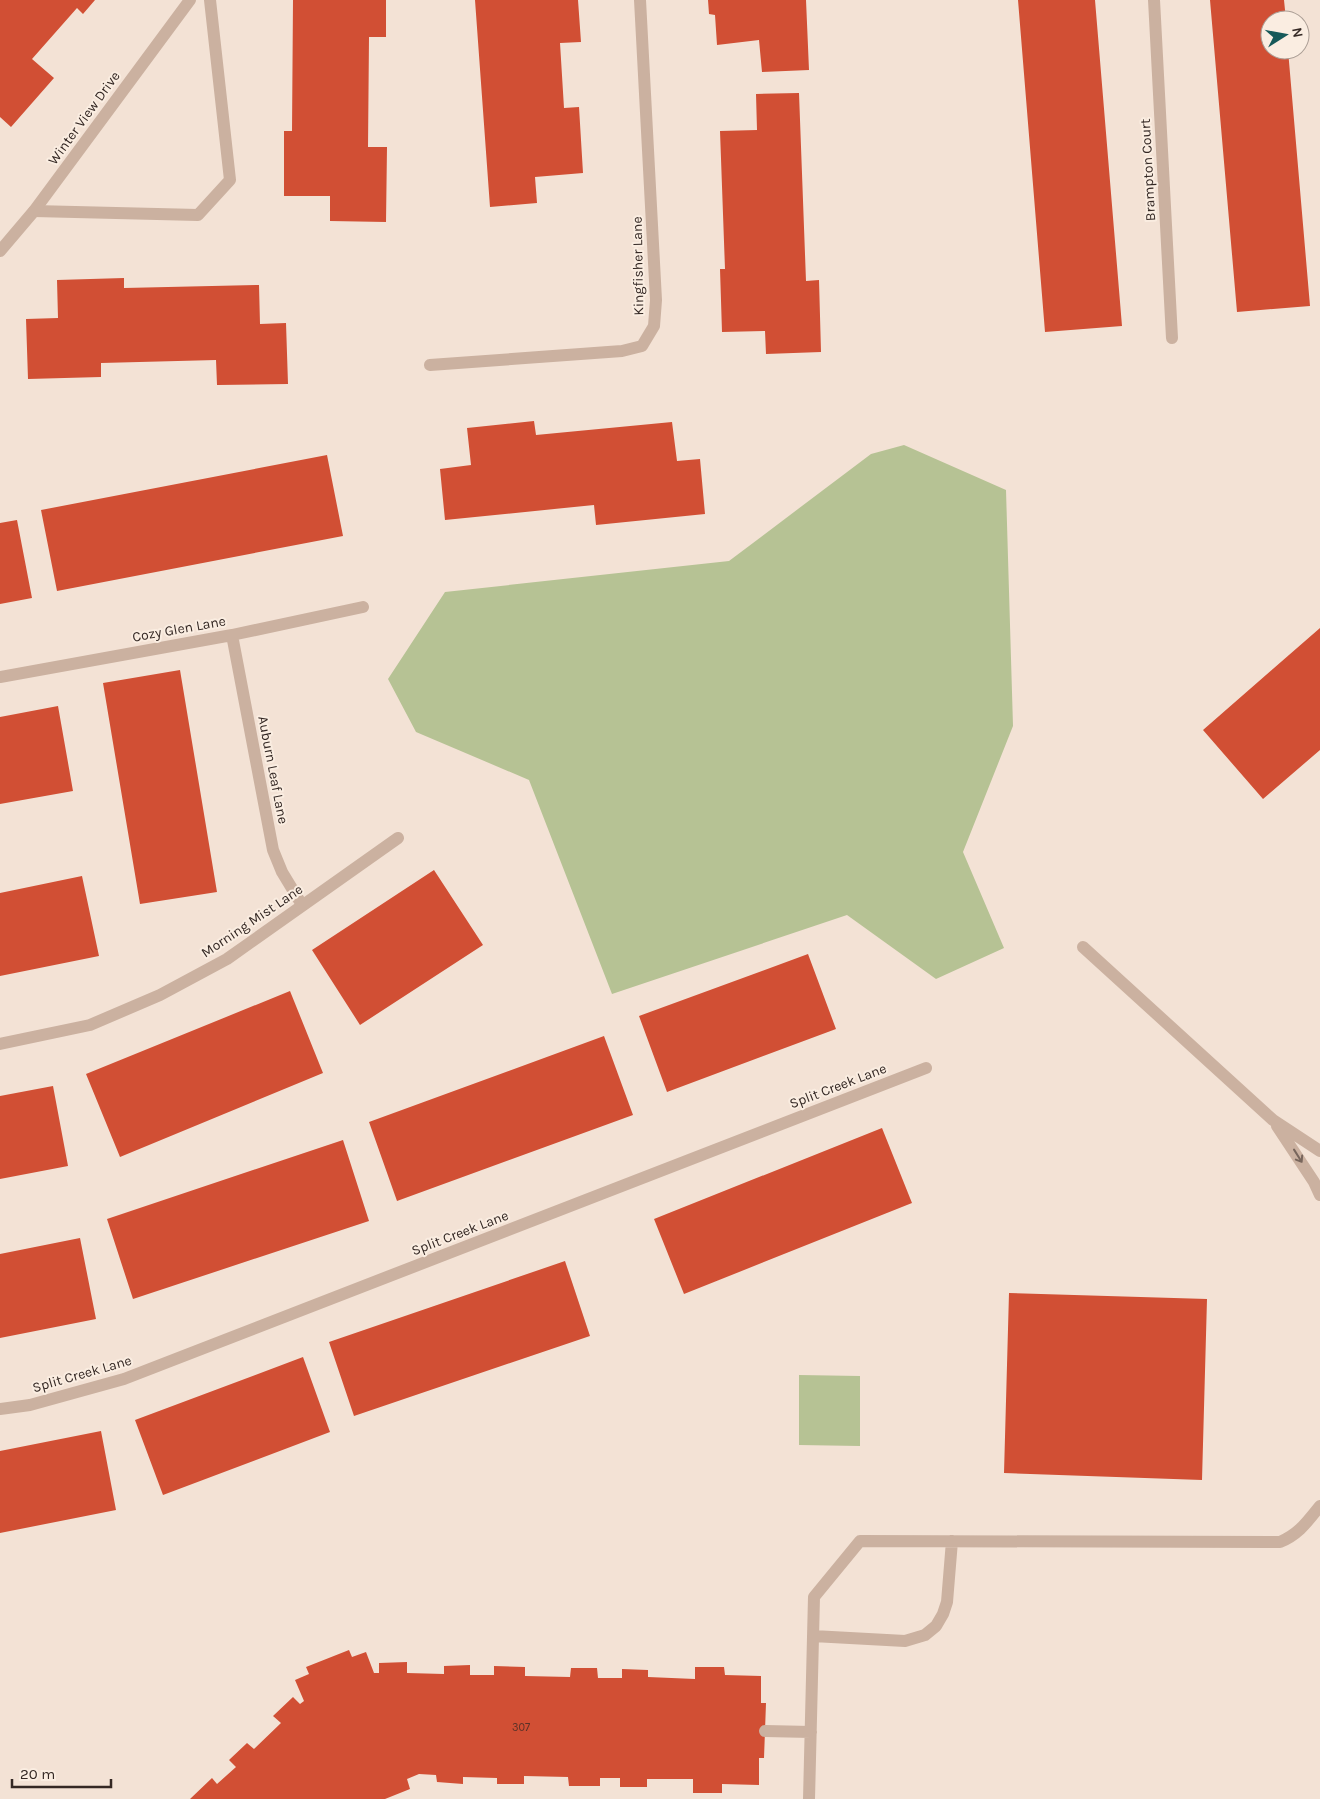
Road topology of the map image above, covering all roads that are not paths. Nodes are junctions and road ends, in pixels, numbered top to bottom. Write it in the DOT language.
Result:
graph roads {
  1 [pos="190,0"];
  2 [pos="210,0"];
  3 [pos="640,0"];
  4 [pos="1154,0"];
  5 [pos="34,211"];
  6 [pos="0,251"];
  7 [pos="1172,338"];
  8 [pos="430,365"];
  9 [pos="363,607"];
  10 [pos="232,635"];
  11 [pos="0,677"];
  12 [pos="398,838"];
  13 [pos="302,905"];
  14 [pos="1083,947"];
  15 [pos="0,1044"];
  16 [pos="926,1068"];
  17 [pos="1273,1120"];
  18 [pos="1320,1151"];
  19 [pos="1320,1194"];
  20 [pos="0,1409"];
  21 [pos="1320,1506"];
  22 [pos="952,1542"];
  23 [pos="813,1636"];
  24 [pos="765,1731"];
  25 [pos="811,1732"];
  26 [pos="809,1799"];
  1 -- 5 [label="street, Winter View Drive"];
  2 -- 5 [label="street"];
  3 -- 8 [label="street, Kingfisher Lane"];
  4 -- 7 [label="street, Brampton Court"];
  5 -- 6 [label="street, Winter View Drive"];
  9 -- 10 [label="street, Cozy Glen Lane"];
  10 -- 11 [label="street, Cozy Glen Lane"];
  10 -- 13 [label="street, Auburn Leaf Lane"];
  12 -- 13 [label="street, Morning Mist Lane"];
  13 -- 15 [label="street, Morning Mist Lane"];
  14 -- 17 [label="street"];
  16 -- 20 [label="street, Split Creek Lane"];
  17 -- 18 [label="street"];
  17 -- 19 [label="street, one-way"];
  21 -- 22 [label="street"];
  22 -- 23 [label="street"];
  22 -- 23 [label="street"];
  23 -- 25 [label="street"];
  24 -- 25 [label="street"];
  25 -- 26 [label="street"];
}
